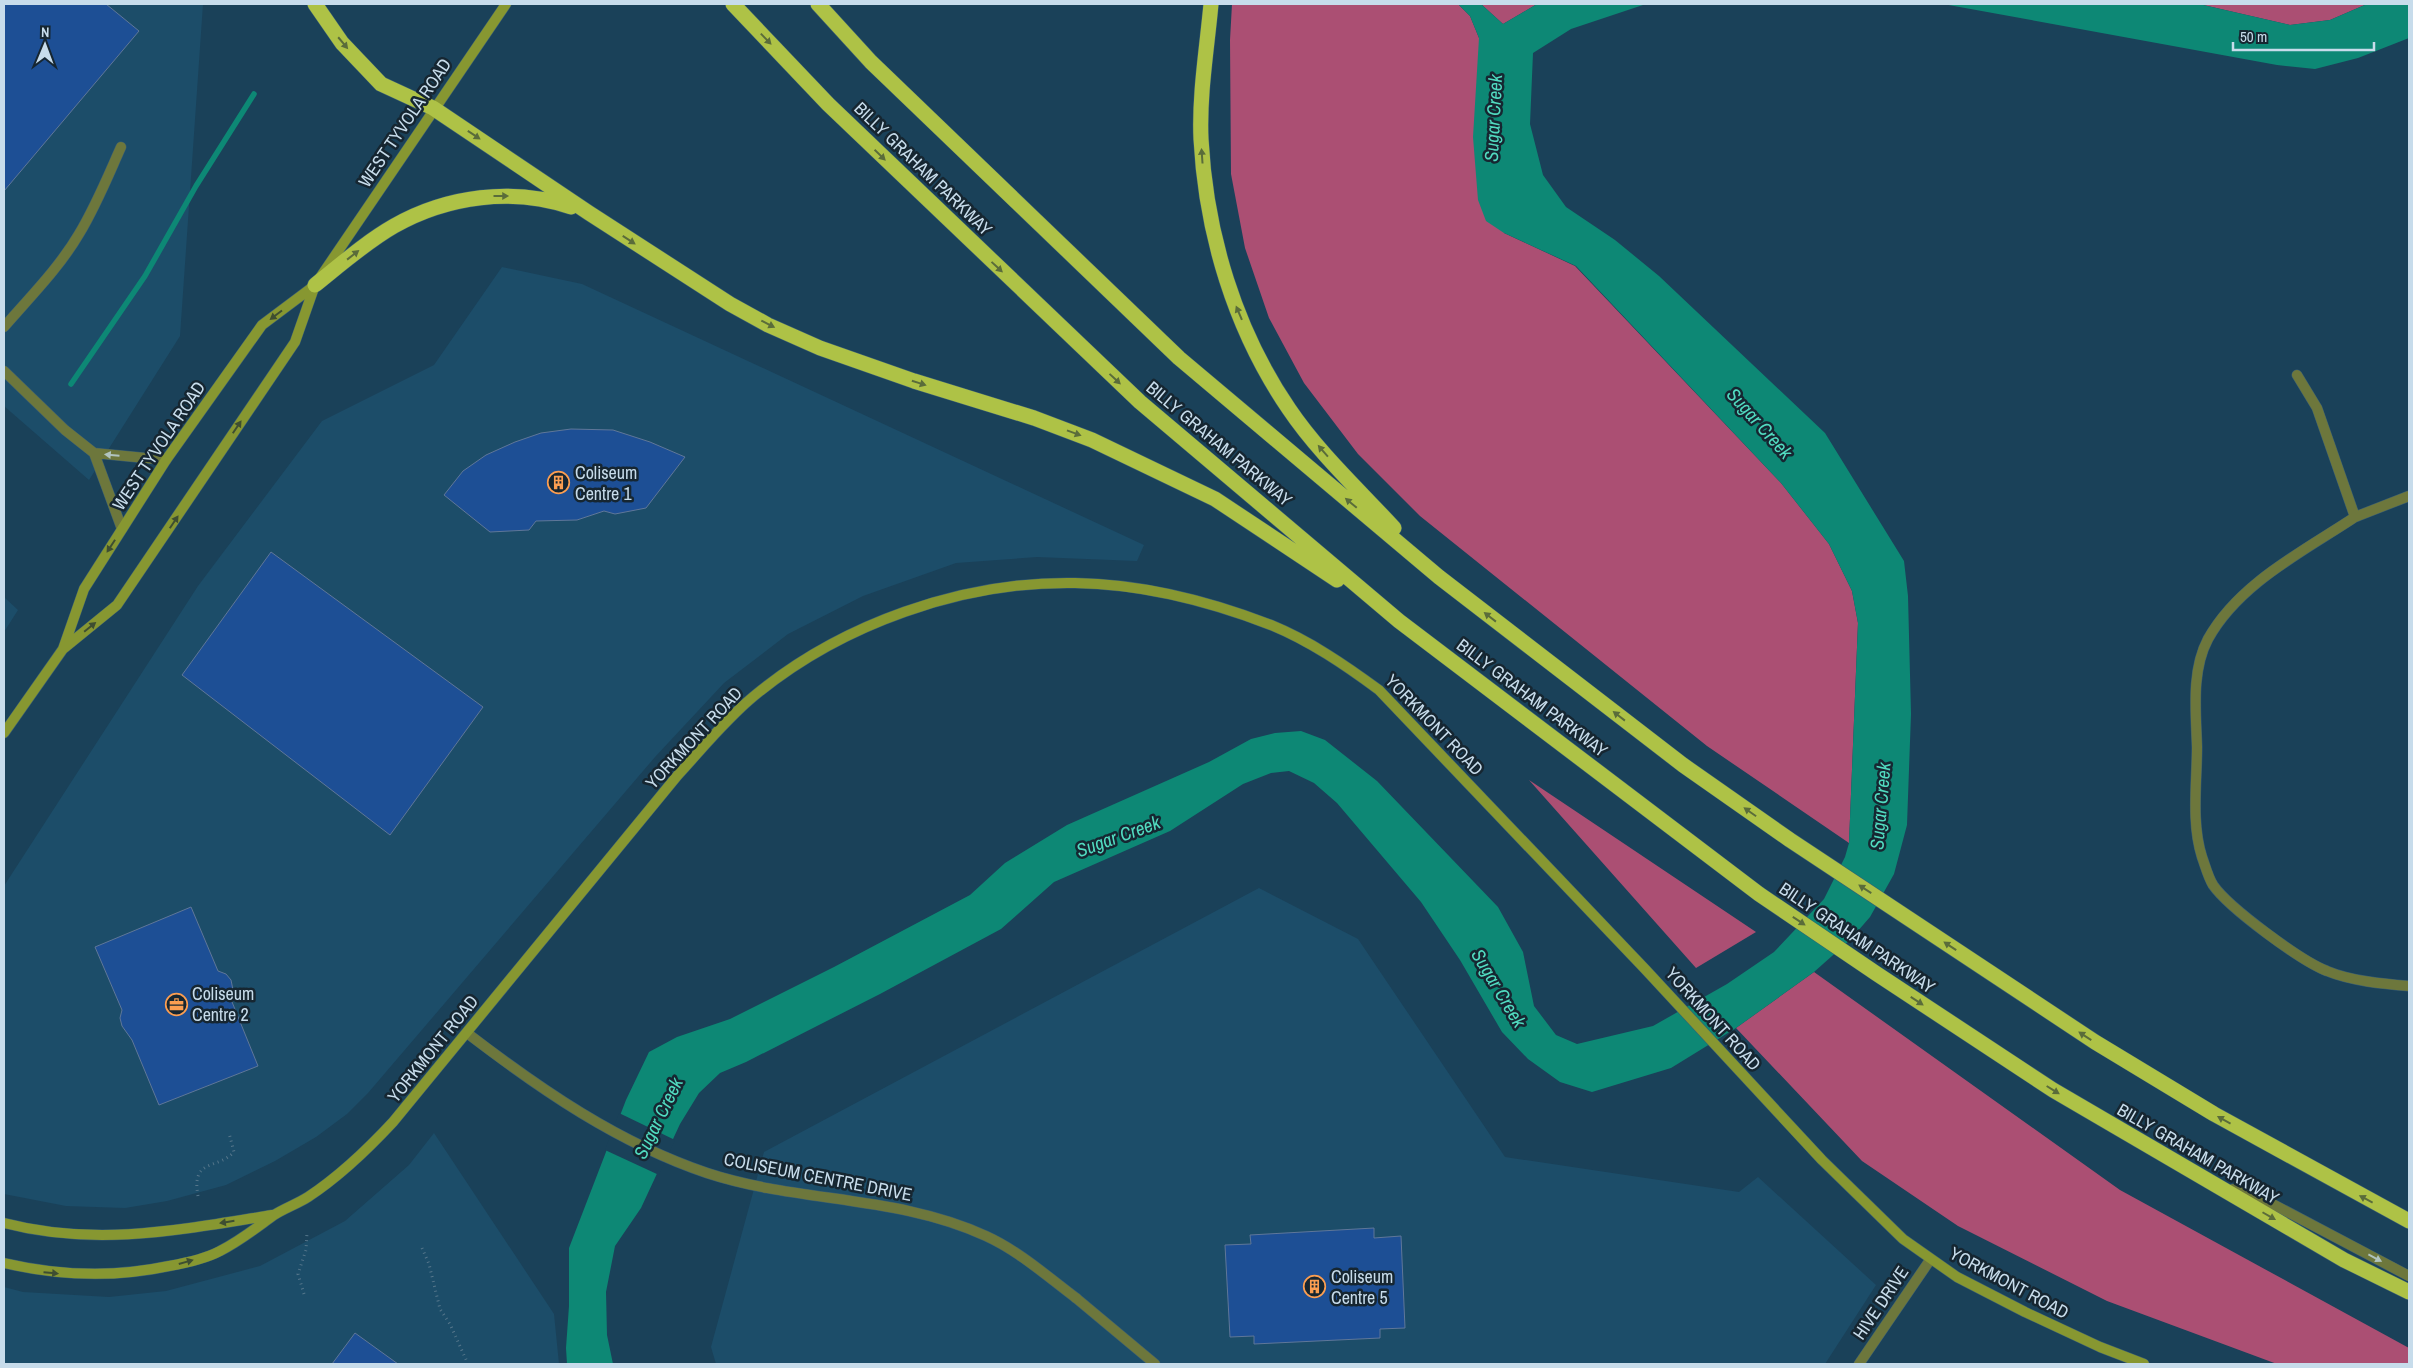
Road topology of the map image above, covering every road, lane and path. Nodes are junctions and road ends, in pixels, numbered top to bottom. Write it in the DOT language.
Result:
graph roads {
  1 [pos="315,4"];
  2 [pos="506,4"];
  3 [pos="733,4"];
  4 [pos="818,4"];
  5 [pos="1211,4"];
  6 [pos="433,108"];
  7 [pos="121,147"];
  8 [pos="589,213"];
  9 [pos="315,285"];
  10 [pos="4,327"];
  11 [pos="4,371"];
  12 [pos="2297,375"];
  13 [pos="94,453"];
  14 [pos="166,460"];
  15 [pos="2409,496"];
  16 [pos="2355,517"];
  17 [pos="122,529"];
  18 [pos="1439,577"];
  19 [pos="1399,621"];
  20 [pos="63,649"];
  21 [pos="4,733"];
  22 [pos="2409,986"];
  23 [pos="467,1033"];
  24 [pos="230,1133"];
  25 [pos="2204,1179"];
  26 [pos="198,1196"];
  27 [pos="275,1215"];
  28 [pos="2409,1221"];
  29 [pos="4,1223"];
  30 [pos="307,1233"];
  31 [pos="422,1248"];
  32 [pos="1930,1260"];
  33 [pos="4,1263"];
  34 [pos="2409,1276"];
  35 [pos="2409,1292"];
  36 [pos="304,1294"];
  37 [pos="468,1364"];
  38 [pos="1155,1364"];
  39 [pos="1860,1364"];
  40 [pos="2144,1364"];
  1 -- 6 [label="highway, one-way"];
  2 -- 6 [label="street, WEST TYVOLA ROAD"];
  3 -- 19 [label="highway, BILLY GRAHAM PARKWAY, one-way"];
  18 -- 4 [label="highway, one-way"];
  18 -- 5 [label="highway, one-way"];
  6 -- 8 [label="highway, one-way"];
  6 -- 9 [label="street, WEST TYVOLA ROAD"];
  7 -- 10 [label="street"];
  9 -- 8 [label="highway, one-way"];
  8 -- 19 [label="highway, one-way"];
  9 -- 14 [label="street, WEST TYVOLA ROAD, one-way"];
  20 -- 9 [label="street, WEST TYVOLA ROAD, one-way"];
  11 -- 13 [label="street"];
  12 -- 16 [label="street"];
  14 -- 13 [label="street, one-way"];
  13 -- 17 [label="street"];
  14 -- 17 [label="street, WEST TYVOLA ROAD"];
  15 -- 16 [label="street"];
  16 -- 22 [label="street"];
  17 -- 20 [label="street, WEST TYVOLA ROAD, one-way"];
  28 -- 18 [label="highway, one-way"];
  19 -- 25 [label="highway, BILLY GRAHAM PARKWAY, one-way"];
  20 -- 21 [label="street, WEST TYVOLA ROAD"];
  23 -- 27 [label="street, YORKMONT ROAD"];
  23 -- 32 [label="street, YORKMONT ROAD"];
  23 -- 38 [label="street, COLISEUM CENTRE DRIVE"];
  24 -- 26 [label="path"];
  25 -- 34 [label="street, one-way"];
  25 -- 35 [label="highway, BILLY GRAHAM PARKWAY, one-way"];
  27 -- 29 [label="street, YORKMONT ROAD, one-way"];
  33 -- 27 [label="street, YORKMONT ROAD, one-way"];
  30 -- 36 [label="path"];
  31 -- 37 [label="path"];
  32 -- 39 [label="street, HIVE DRIVE"];
  32 -- 40 [label="street, YORKMONT ROAD"];
}
